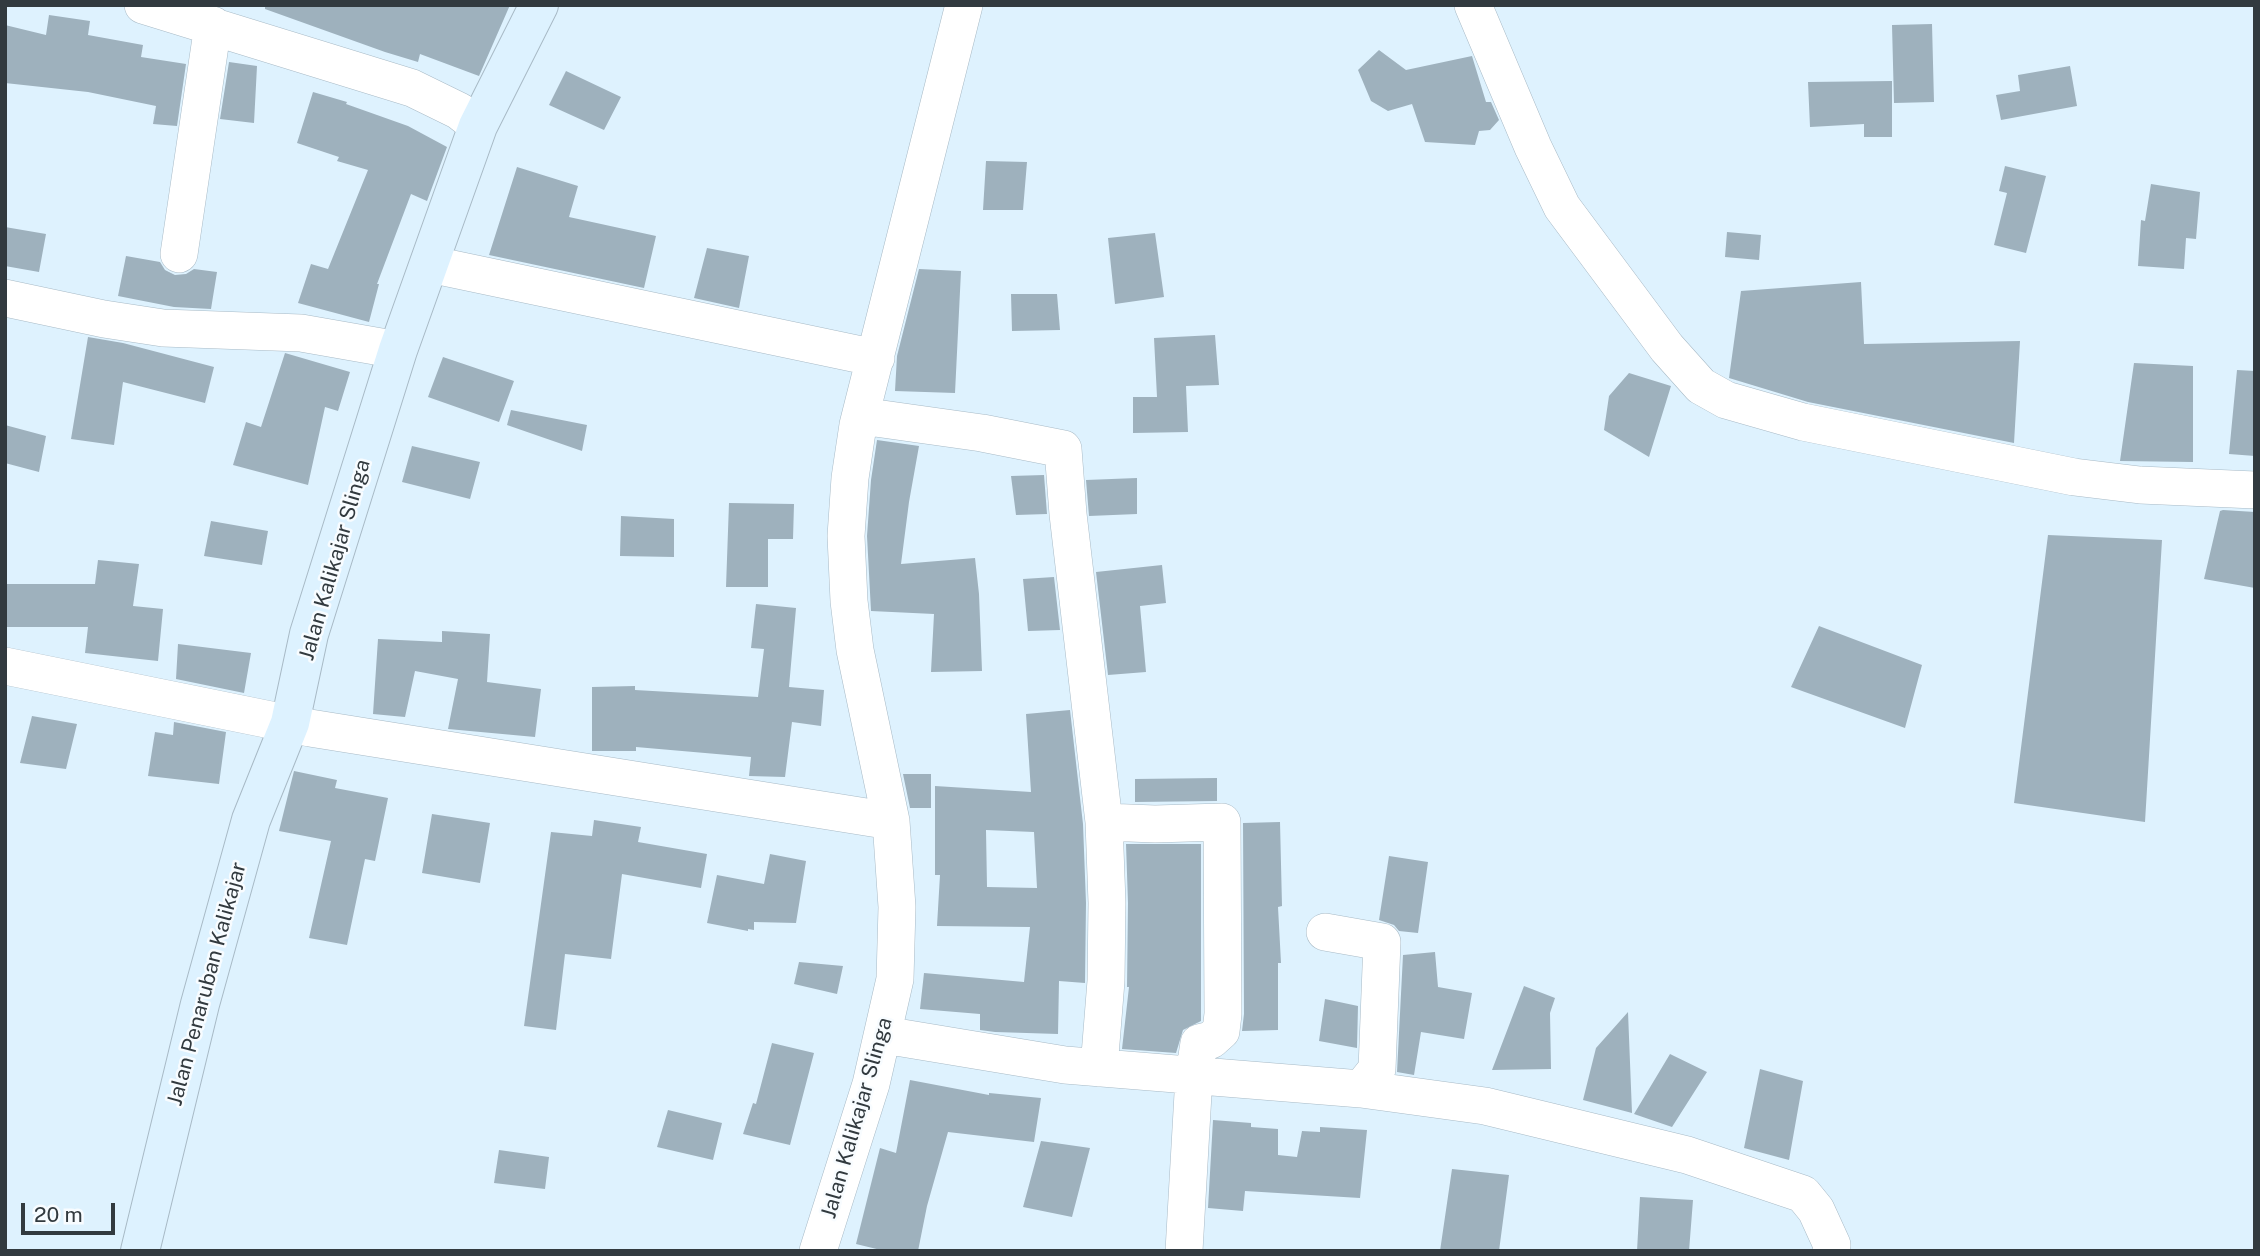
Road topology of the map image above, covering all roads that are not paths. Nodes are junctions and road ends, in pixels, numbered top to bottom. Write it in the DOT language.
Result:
graph roads {
  1 [pos="143,5"];
  2 [pos="539,5"];
  3 [pos="964,5"];
  4 [pos="1473,5"];
  5 [pos="213,25"];
  6 [pos="478,126"];
  7 [pos="179,254"];
  8 [pos="429,264"];
  9 [pos="5,298"];
  10 [pos="398,350"];
  11 [pos="876,358"];
  12 [pos="861,415"];
  13 [pos="2255,490"];
  14 [pos="5,666"];
  15 [pos="290,723"];
  16 [pos="884,820"];
  17 [pos="1104,822"];
  18 [pos="1325,932"];
  19 [pos="884,1035"];
  20 [pos="1099,1068"];
  21 [pos="1194,1076"];
  22 [pos="1361,1089"];
  23 [pos="140,1251"];
  24 [pos="818,1251"];
  25 [pos="1184,1251"];
  26 [pos="1831,1251"];
  1 -- 5 [label="street"];
  2 -- 6 [label="street, Jalan Kalikajar Slinga"];
  3 -- 11 [label="street, Jalan Kalikajar Slinga"];
  4 -- 13 [label="street"];
  5 -- 6 [label="street"];
  5 -- 7 [label="street"];
  6 -- 8 [label="street, Jalan Kalikajar Slinga"];
  8 -- 10 [label="street, Jalan Kalikajar Slinga"];
  8 -- 11 [label="street"];
  9 -- 10 [label="street"];
  10 -- 15 [label="street, Jalan Kalikajar Slinga"];
  11 -- 12 [label="street, Jalan Kalikajar Slinga"];
  12 -- 16 [label="street, Jalan Kalikajar Slinga"];
  12 -- 17 [label="street"];
  14 -- 15 [label="street"];
  15 -- 16 [label="street"];
  15 -- 23 [label="street, Jalan Penaruban Kalikajar"];
  16 -- 19 [label="street, Jalan Kalikajar Slinga"];
  17 -- 20 [label="street"];
  17 -- 21 [label="street"];
  18 -- 22 [label="street"];
  19 -- 20 [label="street"];
  19 -- 24 [label="street, Jalan Kalikajar Slinga"];
  20 -- 21 [label="street"];
  21 -- 22 [label="street"];
  21 -- 25 [label="street"];
  22 -- 26 [label="street"];
}
